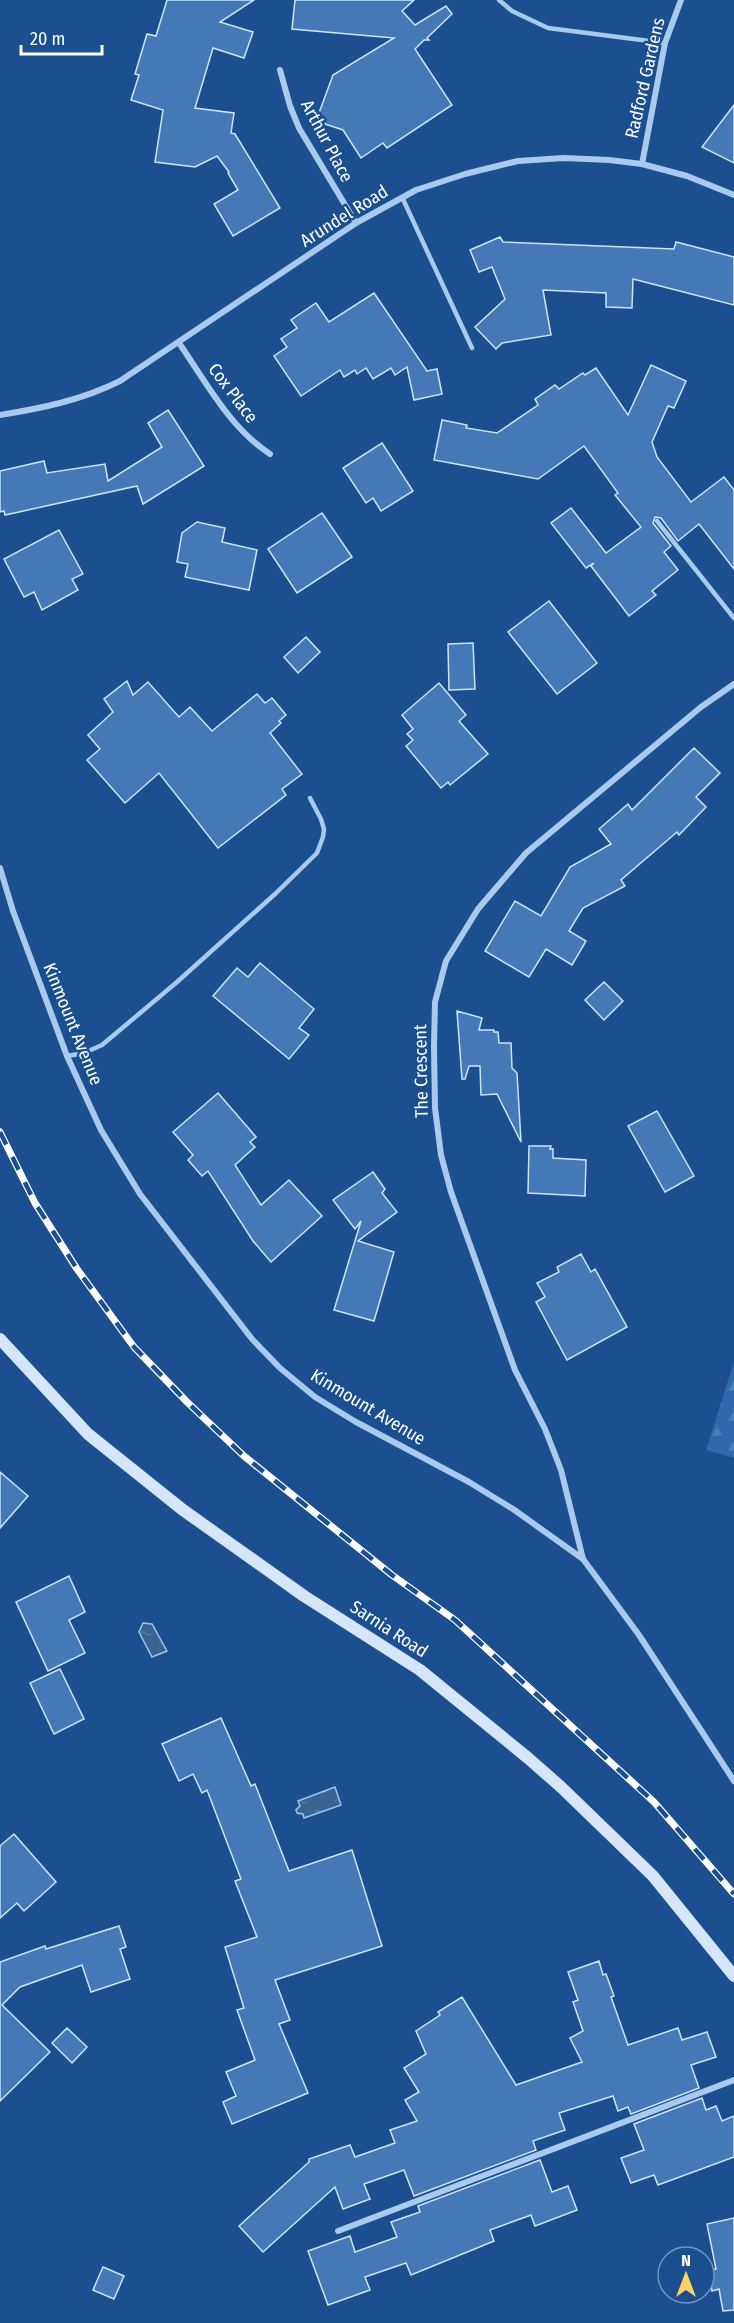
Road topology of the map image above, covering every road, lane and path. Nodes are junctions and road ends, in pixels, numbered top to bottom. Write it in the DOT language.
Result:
graph roads {
  1 [pos="499,0"];
  2 [pos="681,0"];
  3 [pos="665,43"];
  4 [pos="280,70"];
  5 [pos="642,164"];
  6 [pos="734,195"];
  7 [pos="402,197"];
  8 [pos="356,223"];
  9 [pos="179,343"];
  10 [pos="472,348"];
  11 [pos="0,415"];
  12 [pos="270,454"];
  13 [pos="657,521"];
  14 [pos="734,618"];
  15 [pos="734,684"];
  16 [pos="310,798"];
  17 [pos="0,868"];
  18 [pos="67,1056"];
  19 [pos="0,1339"];
  20 [pos="583,1559"];
  21 [pos="734,1782"];
  22 [pos="734,1976"];
  23 [pos="734,2080"];
  24 [pos="338,2230"];
  1 -- 3 [label="lane"];
  2 -- 3 [label="street, Radford Gardens"];
  3 -- 5 [label="street, Radford Gardens"];
  4 -- 8 [label="street, Arthur Place"];
  5 -- 6 [label="street, Arundel Road"];
  5 -- 7 [label="street, Arundel Road"];
  7 -- 8 [label="street, Arundel Road"];
  7 -- 10 [label="lane"];
  8 -- 9 [label="street, Arundel Road"];
  9 -- 11 [label="street, Arundel Road"];
  9 -- 12 [label="street, Cox Place"];
  13 -- 14 [label="lane"];
  15 -- 20 [label="street, The Crescent"];
  16 -- 18 [label="lane"];
  17 -- 18 [label="street, Kinmount Avenue"];
  18 -- 20 [label="street, Kinmount Avenue"];
  19 -- 22 [label="main road, Sarnia Road"];
  20 -- 21 [label="street, Kinmount Avenue"];
  23 -- 24 [label="street"];
}
